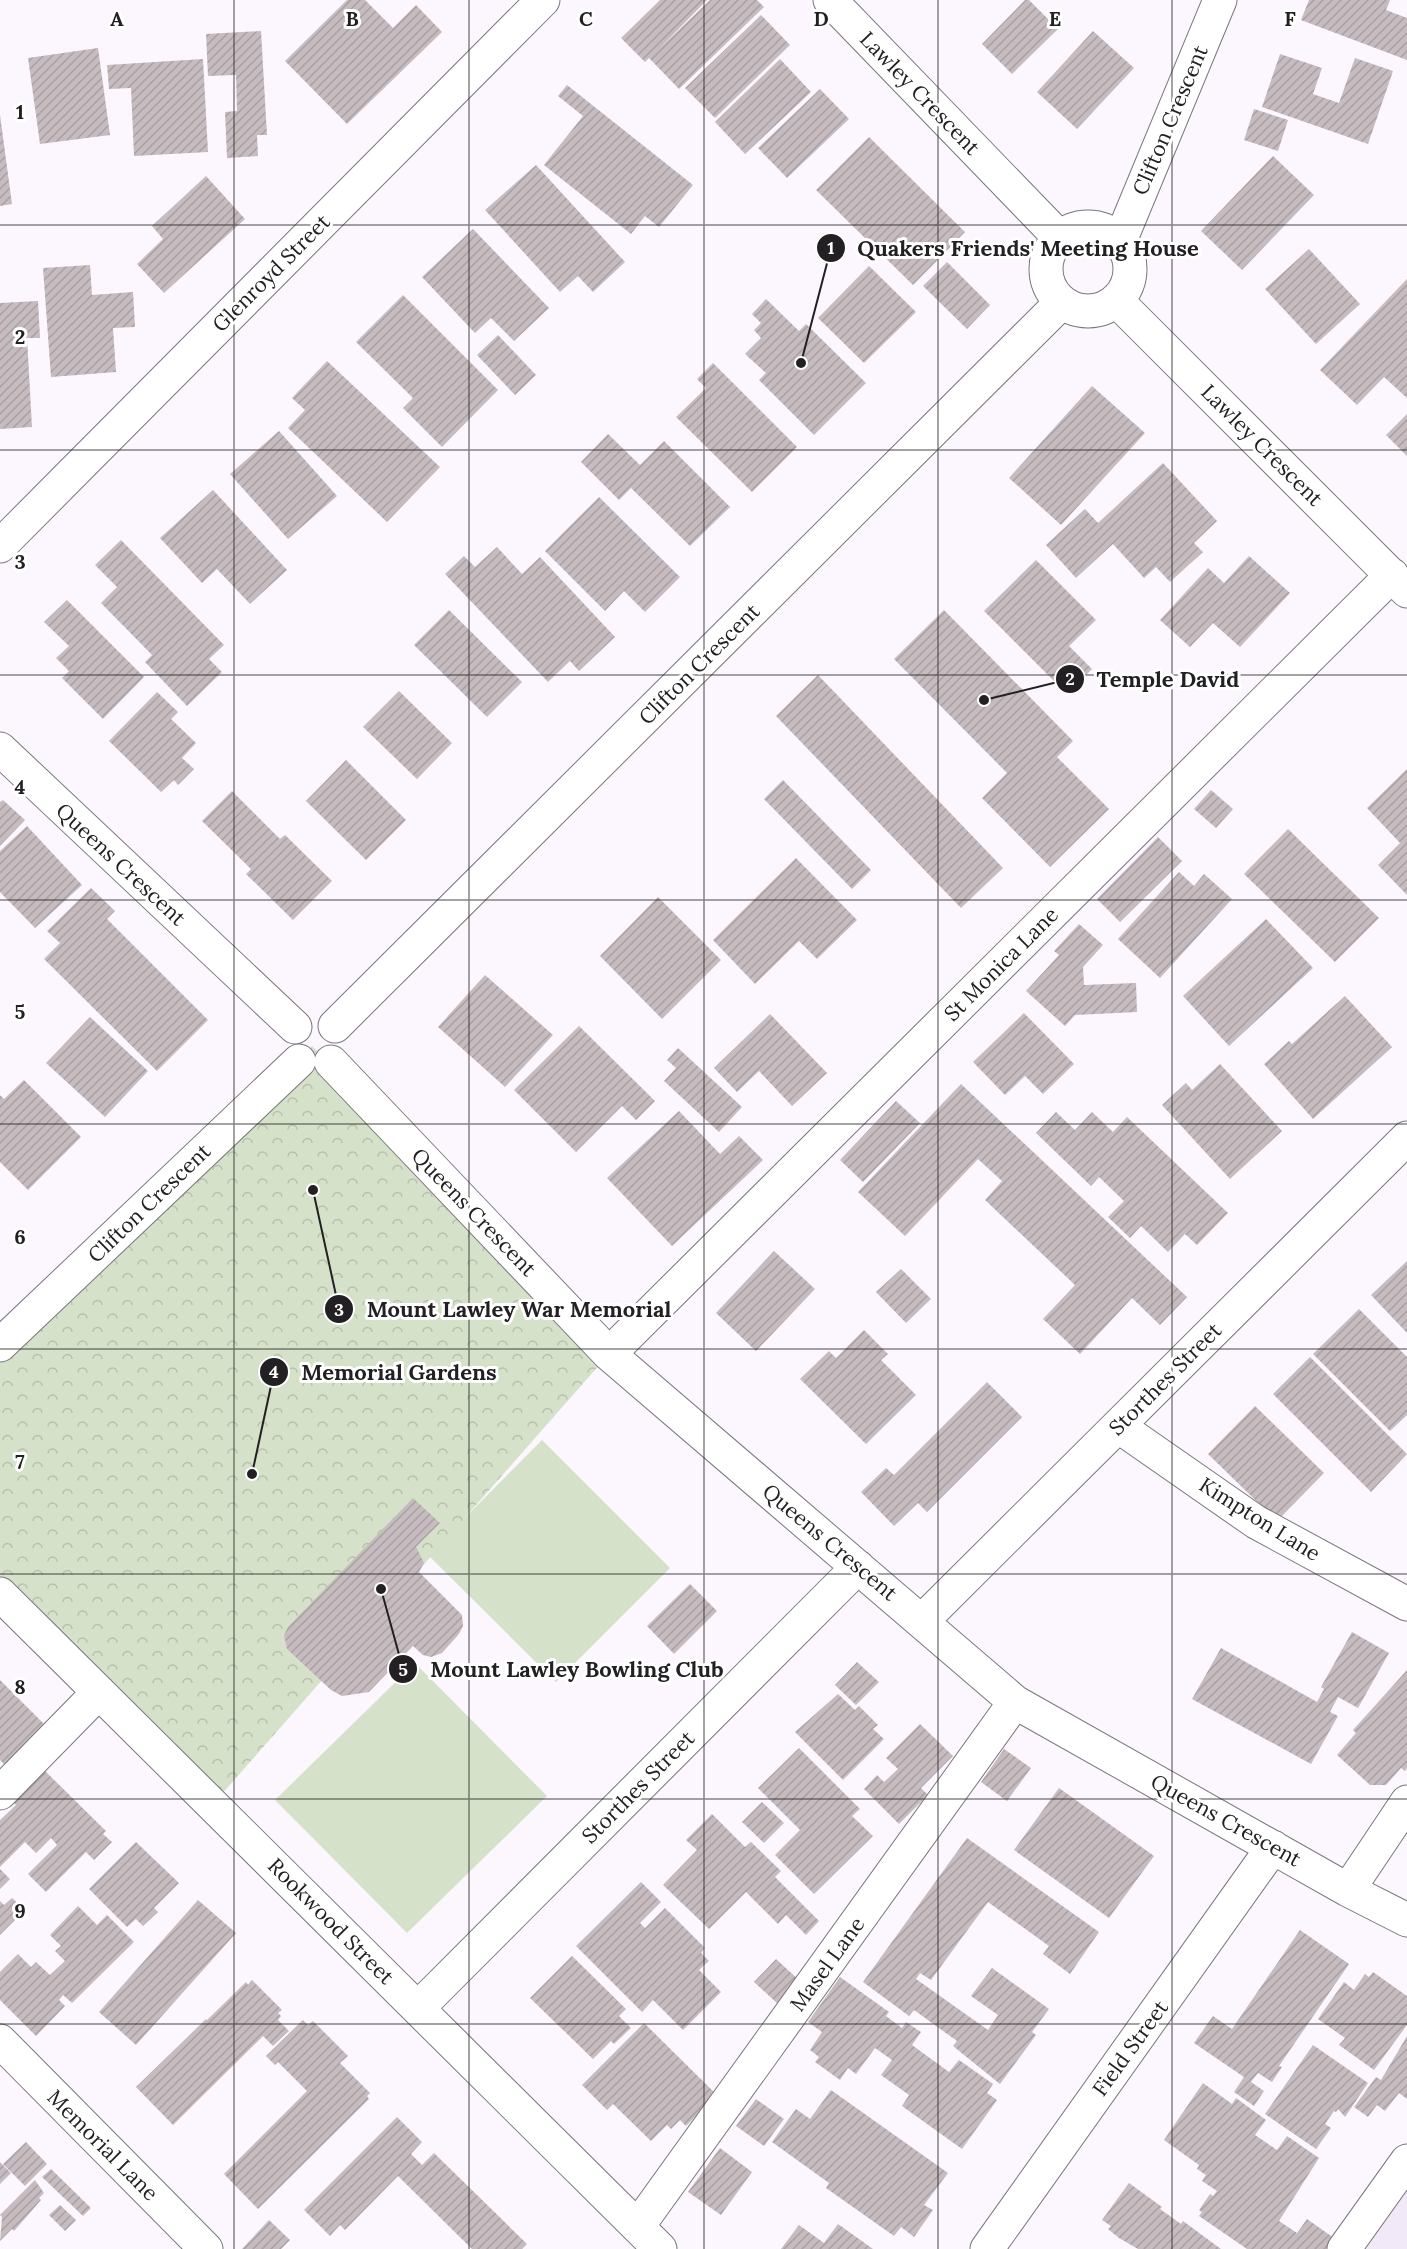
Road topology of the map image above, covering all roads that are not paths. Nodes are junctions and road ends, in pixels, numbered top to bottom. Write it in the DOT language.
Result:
graph roads {
  1 [pos="543,0"];
  2 [pos="830,0"];
  3 [pos="1220,0"];
  4 [pos="1059,237"];
  5 [pos="1120,241"];
  6 [pos="1116,300"];
  7 [pos="1062,302"];
  8 [pos="0,546"];
  9 [pos="1399,583"];
  10 [pos="0,750"];
  11 [pos="335,1026"];
  12 [pos="295,1027"];
  13 [pos="299,1061"];
  14 [pos="331,1062"];
  15 [pos="1407,1138"];
  16 [pos="0,1345"];
  17 [pos="609,1354"];
  18 [pos="1118,1426"];
  19 [pos="858,1567"];
  20 [pos="0,1594"];
  21 [pos="1407,1604"];
  22 [pos="922,1621"];
  23 [pos="99,1692"];
  24 [pos="1015,1702"];
  25 [pos="0,1793"];
  26 [pos="1407,1802"];
  27 [pos="1273,1847"];
  28 [pos="1348,1890"];
  29 [pos="1407,1920"];
  30 [pos="418,2008"];
  31 [pos="0,2042"];
  32 [pos="1407,2161"];
  33 [pos="647,2241"];
  34 [pos="206,2249"];
  35 [pos="987,2249"];
  36 [pos="1344,2249"];
  1 -- 8 [label="street, Glenroyd Street"];
  2 -- 4 [label="street, Lawley Crescent"];
  3 -- 5 [label="street, Clifton Crescent"];
  4 -- 5 [label="street"];
  4 -- 7 [label="street"];
  5 -- 6 [label="street"];
  6 -- 7 [label="street"];
  6 -- 9 [label="street, Lawley Crescent"];
  7 -- 11 [label="street, Clifton Crescent"];
  9 -- 17 [label="street, St Monica Lane"];
  10 -- 12 [label="street, Queens Crescent"];
  11 -- 12 [label="street"];
  11 -- 14 [label="street"];
  12 -- 13 [label="street"];
  13 -- 14 [label="street"];
  13 -- 16 [label="street, Clifton Crescent"];
  14 -- 17 [label="street, Queens Crescent"];
  15 -- 18 [label="street, Storthes Street"];
  17 -- 19 [label="street, Queens Crescent"];
  18 -- 21 [label="street, Kimpton Lane"];
  18 -- 22 [label="street, Storthes Street"];
  19 -- 22 [label="street, Queens Crescent"];
  19 -- 30 [label="street, Storthes Street"];
  20 -- 23 [label="street, Rookwood Street"];
  22 -- 24 [label="street, Queens Crescent"];
  23 -- 25 [label="street"];
  23 -- 30 [label="street, Rookwood Street"];
  24 -- 27 [label="street, Queens Crescent"];
  24 -- 33 [label="street, Masel Lane"];
  26 -- 28 [label="street"];
  27 -- 28 [label="street, Queens Crescent"];
  27 -- 35 [label="street, Field Street"];
  28 -- 29 [label="street, Queens Crescent"];
  30 -- 33 [label="street, Rookwood Street"];
  31 -- 34 [label="street, Memorial Lane"];
  32 -- 36 [label="street"];
}
